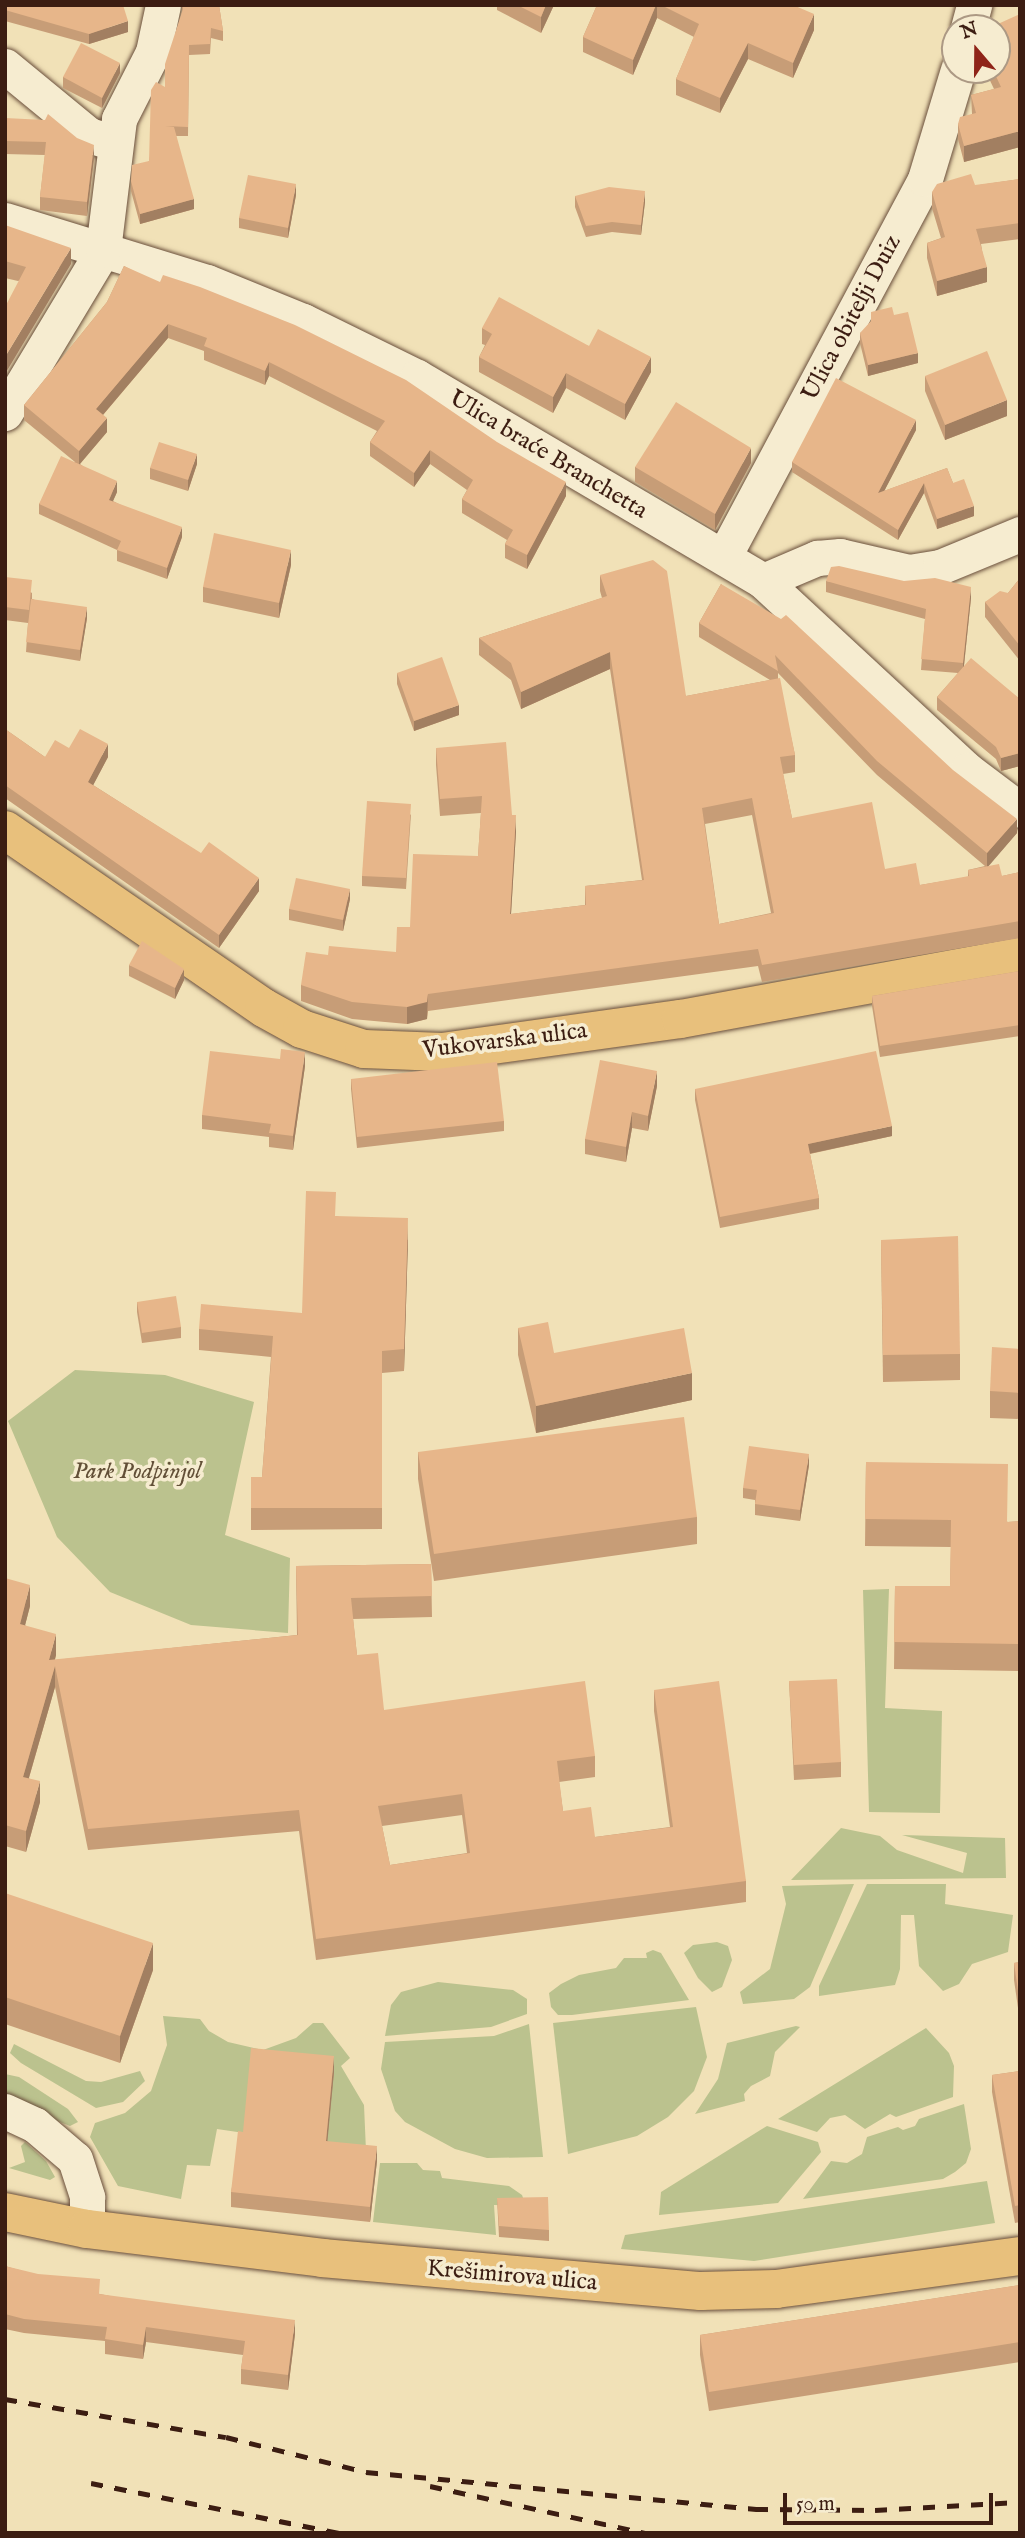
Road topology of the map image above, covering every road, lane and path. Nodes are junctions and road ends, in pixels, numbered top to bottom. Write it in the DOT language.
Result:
graph roads {
  1 [pos="163,5"];
  2 [pos="5,66"];
  3 [pos="954,84"];
  4 [pos="113,143"];
  5 [pos="5,220"];
  6 [pos="103,250"];
  7 [pos="5,413"];
  8 [pos="1020,534"];
  9 [pos="724,556"];
  10 [pos="763,581"];
  11 [pos="1020,810"];
  12 [pos="5,830"];
  13 [pos="1020,957"];
  14 [pos="5,2111"];
  15 [pos="5,2212"];
  16 [pos="87,2229"];
  17 [pos="1020,2256"];
  1 -- 4 [label="street"];
  2 -- 4 [label="street"];
  3 -- 9 [label="street, Ulica obitelji Duiz"];
  4 -- 6 [label="street"];
  5 -- 6 [label="street, Ulica braće Branchetta"];
  6 -- 7 [label="street"];
  6 -- 9 [label="street, Ulica braće Branchetta"];
  8 -- 10 [label="street"];
  9 -- 10 [label="street, Ulica braće Branchetta"];
  10 -- 11 [label="street, Ulica braće Branchetta"];
  12 -- 13 [label="main road, Vukovarska ulica"];
  14 -- 16 [label="street"];
  15 -- 16 [label="main road, Krešimirova ulica"];
  16 -- 17 [label="main road, Krešimirova ulica"];
}
